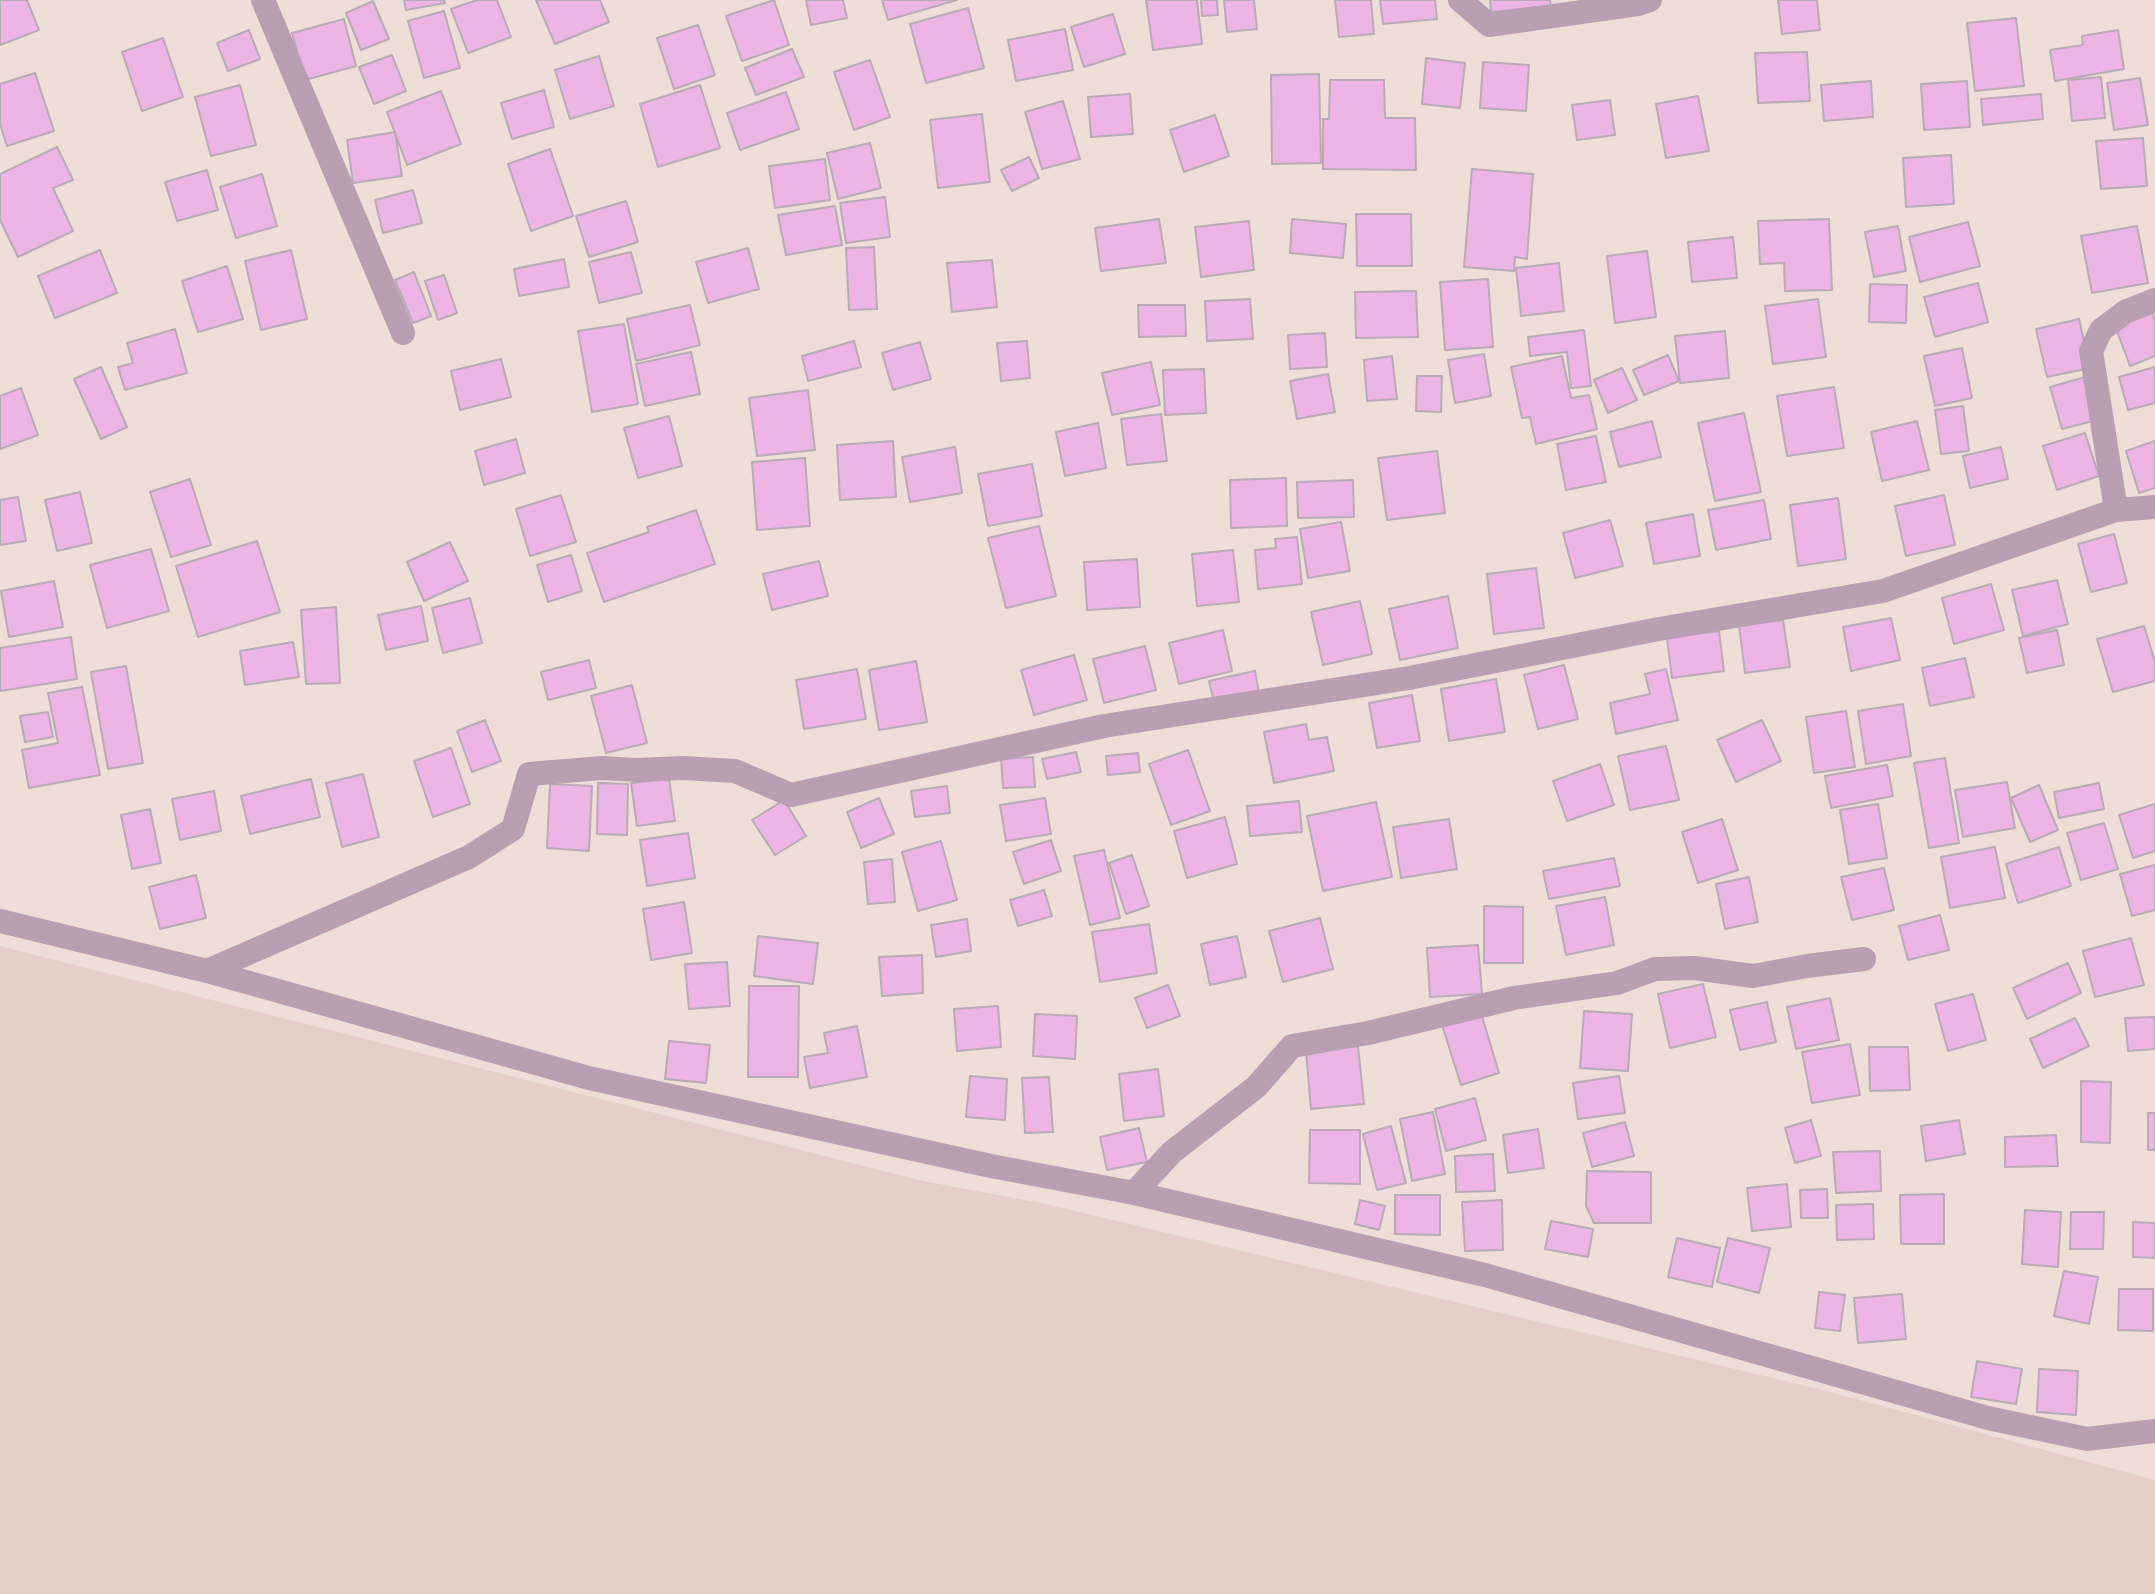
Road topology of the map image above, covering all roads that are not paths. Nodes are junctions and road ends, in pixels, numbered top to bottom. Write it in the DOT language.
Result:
graph roads {
  1 [pos="263,0"];
  2 [pos="1460,0"];
  3 [pos="1650,0"];
  4 [pos="2155,300"];
  5 [pos="403,333"];
  6 [pos="2155,507"];
  7 [pos="2116,510"];
  8 [pos="0,921"];
  9 [pos="1864,959"];
  10 [pos="207,971"];
  11 [pos="1134,1193"];
  12 [pos="2155,1431"];
  1 -- 5 [label="street"];
  2 -- 3 [label="street"];
  4 -- 7 [label="street"];
  6 -- 7 [label="street"];
  7 -- 10 [label="street"];
  8 -- 10 [label="street"];
  9 -- 11 [label="street"];
  10 -- 11 [label="street"];
  11 -- 12 [label="street"];
}
